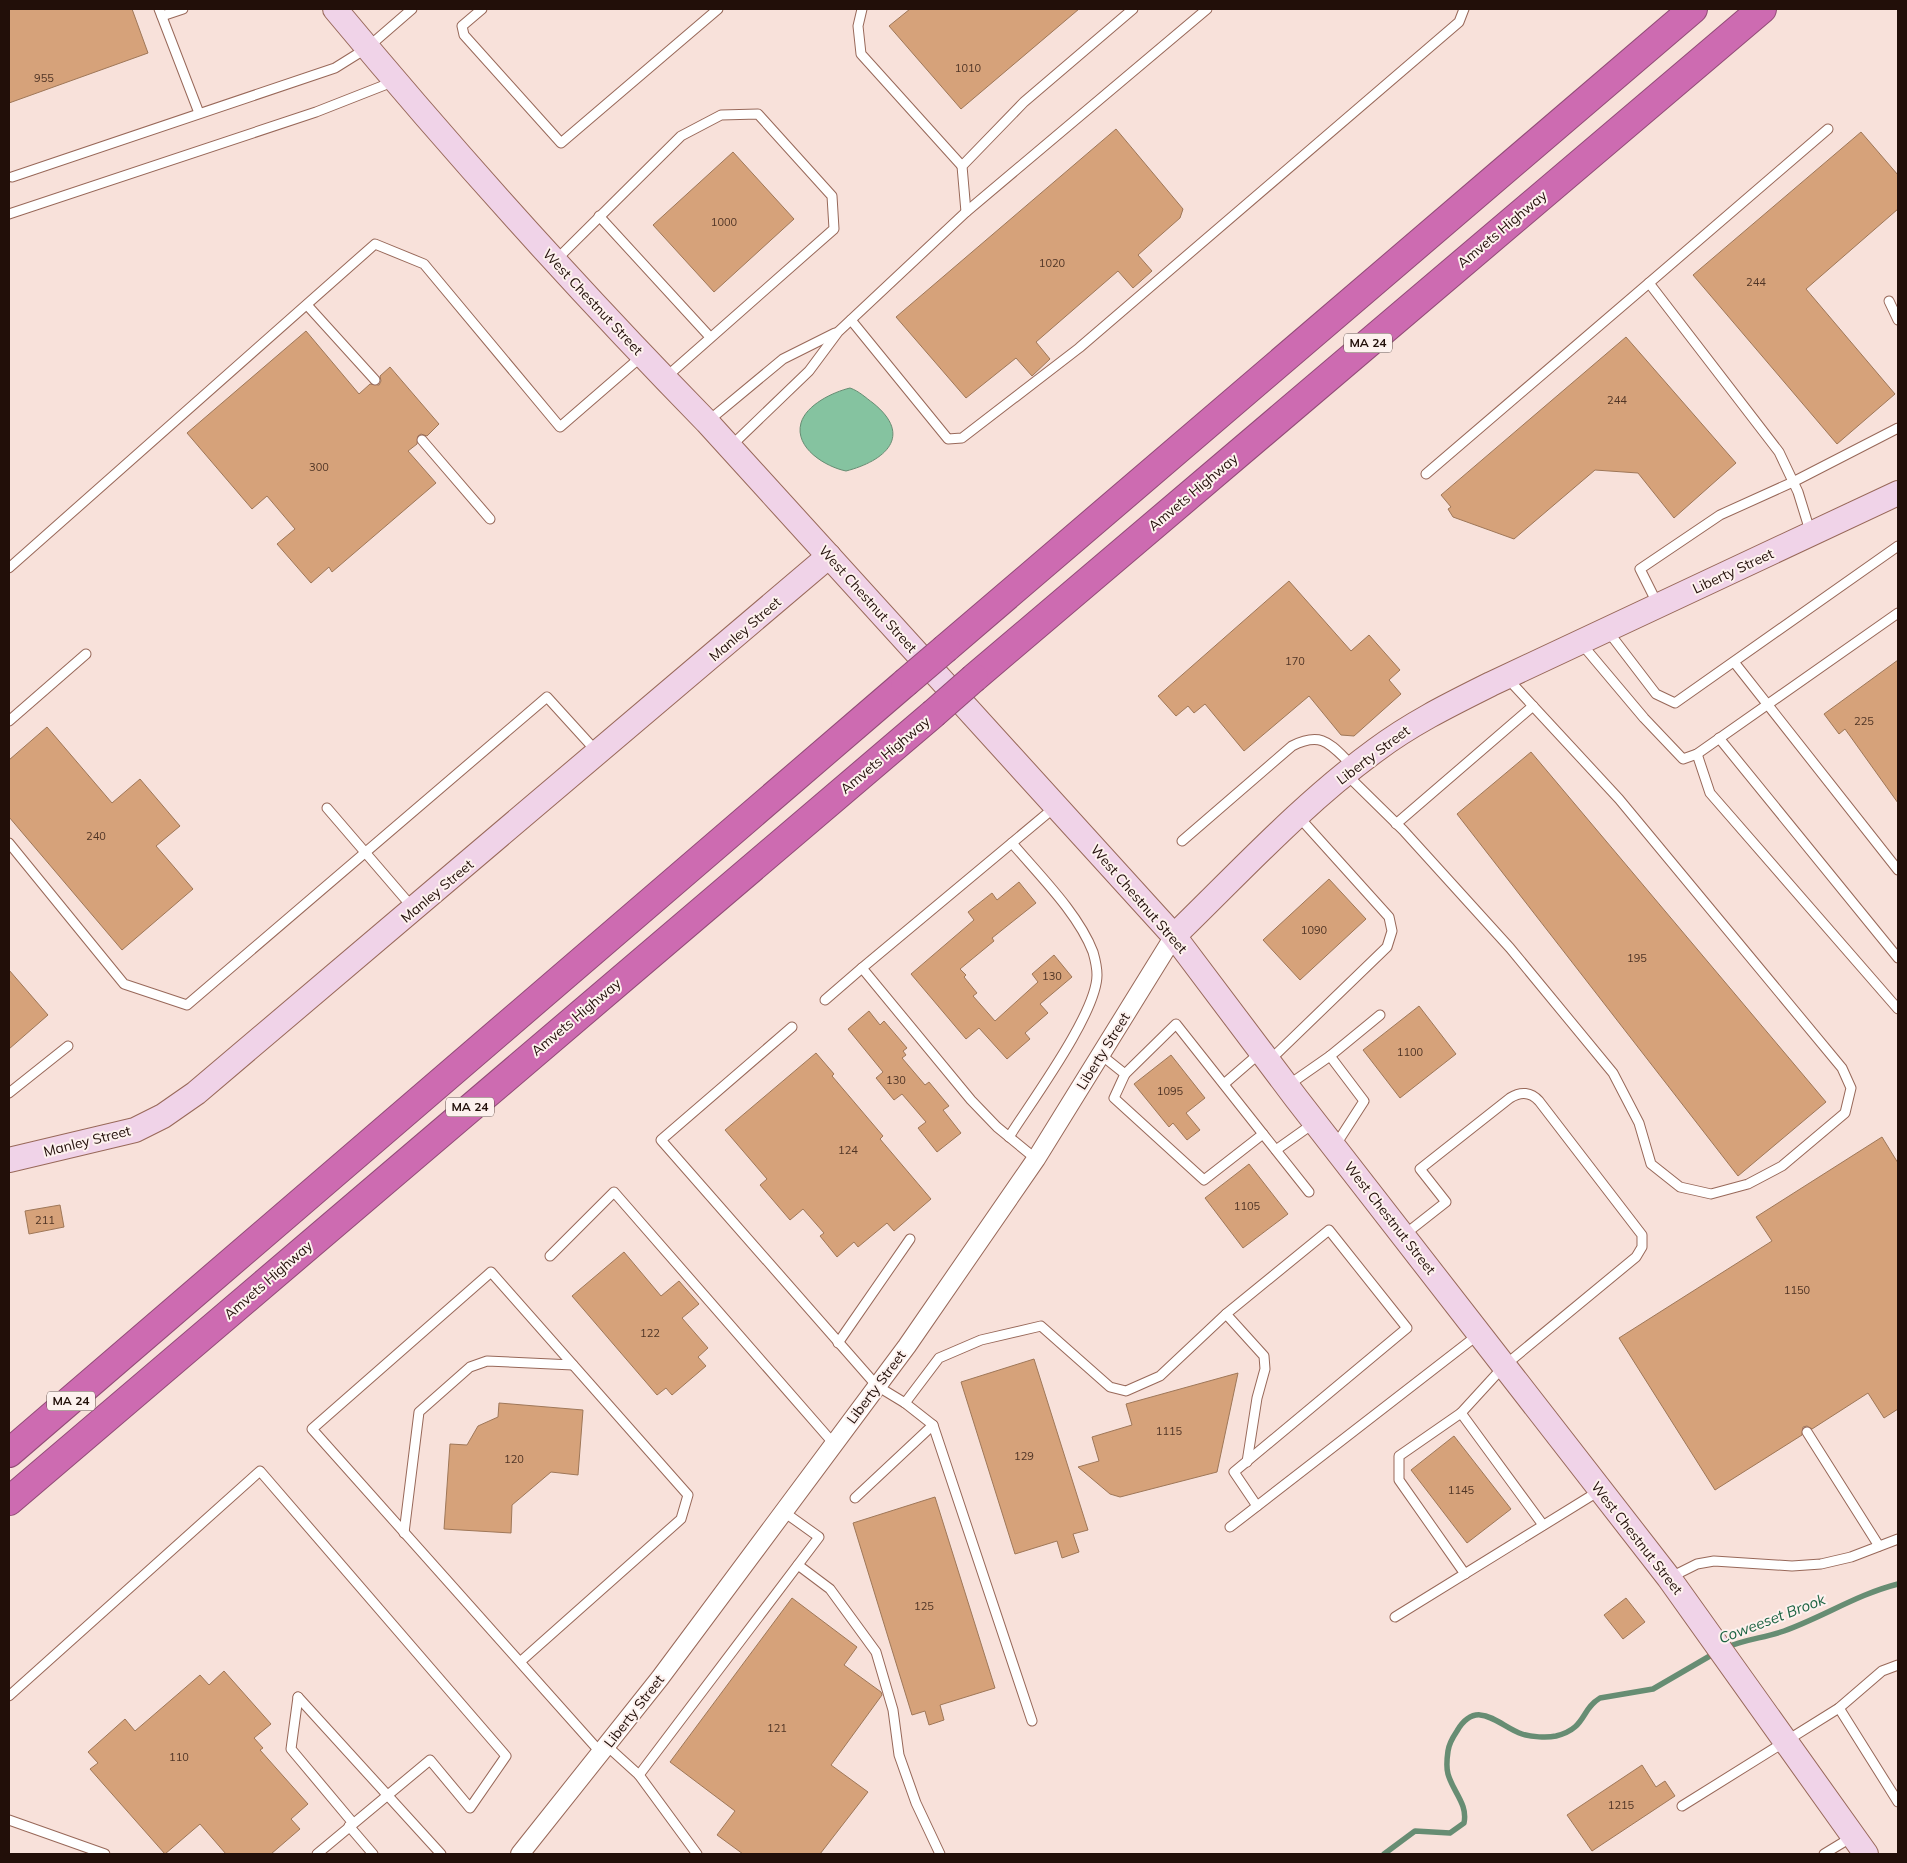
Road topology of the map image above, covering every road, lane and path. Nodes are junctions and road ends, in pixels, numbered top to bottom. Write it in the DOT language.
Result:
graph roads {
  1 [pos="183,9"];
  2 [pos="335,9"];
  3 [pos="412,9"];
  4 [pos="482,9"];
  5 [pos="718,9"];
  6 [pos="862,9"];
  7 [pos="1134,9"];
  8 [pos="1207,9"];
  9 [pos="1464,9"];
  10 [pos="1694,9"];
  11 [pos="1762,9"];
  12 [pos="161,13"];
  13 [pos="367,48"];
  14 [pos="395,81"];
  15 [pos="199,113"];
  16 [pos="1828,129"];
  17 [pos="962,166"];
  18 [pos="12,177"];
  19 [pos="966,212"];
  20 [pos="9,214"];
  21 [pos="599,216"];
  22 [pos="555,260"];
  23 [pos="1649,283"];
  24 [pos="1889,300"];
  25 [pos="307,304"];
  26 [pos="851,320"];
  27 [pos="1898,320"];
  28 [pos="838,332"];
  29 [pos="710,337"];
  30 [pos="642,355"];
  31 [pos="664,378"];
  32 [pos="374,380"];
  33 [pos="707,422"];
  34 [pos="1898,428"];
  35 [pos="422,440"];
  36 [pos="730,447"];
  37 [pos="1426,474"];
  38 [pos="1793,482"];
  39 [pos="1898,493"];
  40 [pos="490,519"];
  41 [pos="1811,534"];
  42 [pos="1898,546"];
  43 [pos="829,556"];
  44 [pos="9,568"];
  45 [pos="1658,605"];
  46 [pos="1898,614"];
  47 [pos="1607,630"];
  48 [pos="1580,642"];
  49 [pos="86,654"];
  50 [pos="1734,662"];
  51 [pos="1506,677"];
  52 [pos="1767,705"];
  53 [pos="1533,706"];
  54 [pos="9,721"];
  55 [pos="1719,738"];
  56 [pos="599,754"];
  57 [pos="1697,754"];
  58 [pos="1350,770"];
  59 [pos="1056,806"];
  60 [pos="327,808"];
  61 [pos="1298,816"];
  62 [pos="1396,824"];
  63 [pos="1182,841"];
  64 [pos="9,843"];
  65 [pos="1012,843"];
  66 [pos="365,853"];
  67 [pos="1898,870"];
  68 [pos="415,910"];
  69 [pos="1174,936"];
  70 [pos="1898,958"];
  71 [pos="862,968"];
  72 [pos="825,1000"];
  73 [pos="1898,1008"];
  74 [pos="1380,1015"];
  75 [pos="792,1027"];
  76 [pos="68,1046"];
  77 [pos="1100,1054"];
  78 [pos="1330,1056"];
  79 [pos="1265,1057"];
  80 [pos="1125,1074"];
  81 [pos="1224,1084"];
  82 [pos="1287,1086"];
  83 [pos="9,1093"];
  84 [pos="1315,1122"];
  85 [pos="1263,1134"];
  86 [pos="1009,1137"];
  87 [pos="1334,1147"];
  88 [pos="1276,1150"];
  89 [pos="1036,1159"];
  90 [pos="9,1160"];
  91 [pos="1309,1192"];
  92 [pos="1404,1236"];
  93 [pos="910,1239"];
  94 [pos="550,1256"];
  95 [pos="1226,1314"];
  96 [pos="1480,1334"];
  97 [pos="838,1342"];
  98 [pos="132,1348"];
  99 [pos="573,1365"];
  100 [pos="1504,1366"];
  101 [pos="877,1386"];
  102 [pos="133,1396"];
  103 [pos="905,1403"];
  104 [pos="1461,1413"];
  105 [pos="933,1425"];
  106 [pos="9,1432"];
  107 [pos="1807,1432"];
  108 [pos="834,1444"];
  109 [pos="9,1453"];
  110 [pos="1246,1462"];
  111 [pos="1600,1490"];
  112 [pos="855,1498"];
  113 [pos="9,1501"];
  114 [pos="1257,1506"];
  115 [pos="784,1512"];
  116 [pos="9,1519"];
  117 [pos="1543,1525"];
  118 [pos="1230,1527"];
  119 [pos="404,1533"];
  120 [pos="1898,1539"];
  121 [pos="1879,1546"];
  122 [pos="798,1565"];
  123 [pos="1465,1574"];
  124 [pos="1669,1578"];
  125 [pos="1395,1617"];
  126 [pos="520,1662"];
  127 [pos="1898,1665"];
  128 [pos="9,1696"];
  129 [pos="1839,1708"];
  130 [pos="1032,1721"];
  131 [pos="1785,1740"];
  132 [pos="604,1750"];
  133 [pos="639,1775"];
  134 [pos="388,1794"];
  135 [pos="1898,1802"];
  136 [pos="1682,1806"];
  137 [pos="9,1820"];
  138 [pos="351,1824"];
  139 [pos="1860,1845"];
  140 [pos="105,1854"];
  141 [pos="317,1854"];
  142 [pos="373,1854"];
  143 [pos="441,1854"];
  144 [pos="520,1854"];
  145 [pos="698,1854"];
  146 [pos="940,1854"];
  147 [pos="1824,1854"];
  1 -- 12 [label="lane"];
  2 -- 13 [label="main road, West Chestnut Street"];
  3 -- 13 [label="lane"];
  4 -- 5 [label="lane"];
  6 -- 17 [label="lane"];
  7 -- 17 [label="lane"];
  8 -- 19 [label="lane"];
  9 -- 26 [label="lane"];
  10 -- 98 [label="highway, MA 24, bridge"];
  11 -- 102 [label="highway, Amvets Highway / MA 24, bridge"];
  12 -- 15 [label="lane"];
  13 -- 14 [label="main road, West Chestnut Street"];
  13 -- 15 [label="lane"];
  14 -- 20 [label="lane"];
  14 -- 22 [label="main road, West Chestnut Street"];
  15 -- 18 [label="lane"];
  16 -- 23 [label="lane"];
  17 -- 19 [label="lane"];
  19 -- 26 [label="lane"];
  21 -- 22 [label="lane"];
  21 -- 29 [label="lane"];
  21 -- 29 [label="lane"];
  22 -- 30 [label="main road, West Chestnut Street"];
  23 -- 37 [label="lane"];
  23 -- 38 [label="lane"];
  24 -- 27 [label="lane"];
  25 -- 30 [label="lane"];
  25 -- 32 [label="lane"];
  25 -- 44 [label="lane"];
  26 -- 28 [label="lane"];
  28 -- 33 [label="lane"];
  28 -- 36 [label="lane"];
  29 -- 31 [label="lane"];
  30 -- 31 [label="main road, West Chestnut Street"];
  31 -- 33 [label="main road, West Chestnut Street"];
  33 -- 36 [label="main road, West Chestnut Street"];
  34 -- 38 [label="lane"];
  35 -- 40 [label="lane"];
  36 -- 43 [label="main road, West Chestnut Street"];
  38 -- 41 [label="lane"];
  38 -- 45 [label="lane"];
  39 -- 41 [label="main road, Liberty Street"];
  41 -- 45 [label="main road, Liberty Street"];
  42 -- 50 [label="lane"];
  43 -- 56 [label="main road, Manley Street"];
  43 -- 59 [label="main road, West Chestnut Street"];
  45 -- 47 [label="main road, Liberty Street"];
  46 -- 52 [label="lane"];
  47 -- 48 [label="main road, Liberty Street"];
  47 -- 50 [label="lane"];
  48 -- 51 [label="main road, Liberty Street"];
  48 -- 57 [label="lane"];
  49 -- 54 [label="lane"];
  50 -- 52 [label="lane"];
  51 -- 53 [label="lane"];
  51 -- 58 [label="main road, Liberty Street"];
  52 -- 55 [label="lane"];
  52 -- 67 [label="lane"];
  53 -- 62 [label="lane"];
  53 -- 62 [label="lane"];
  55 -- 57 [label="lane"];
  55 -- 70 [label="lane"];
  56 -- 66 [label="lane"];
  56 -- 68 [label="main road, Manley Street"];
  57 -- 73 [label="lane"];
  58 -- 61 [label="main road, Liberty Street"];
  58 -- 62 [label="lane"];
  58 -- 63 [label="lane"];
  59 -- 65 [label="lane"];
  59 -- 69 [label="main road, West Chestnut Street"];
  60 -- 66 [label="lane"];
  61 -- 69 [label="main road, Liberty Street"];
  61 -- 79 [label="lane"];
  64 -- 66 [label="lane"];
  65 -- 71 [label="lane"];
  65 -- 86 [label="lane"];
  66 -- 68 [label="lane"];
  68 -- 90 [label="main road, Manley Street"];
  69 -- 77 [label="street, Liberty Street"];
  69 -- 79 [label="main road, West Chestnut Street"];
  71 -- 72 [label="lane"];
  71 -- 86 [label="lane"];
  74 -- 78 [label="lane"];
  75 -- 97 [label="lane"];
  76 -- 83 [label="lane"];
  77 -- 80 [label="lane"];
  77 -- 89 [label="street, Liberty Street"];
  78 -- 82 [label="lane"];
  78 -- 87 [label="lane"];
  79 -- 81 [label="lane"];
  79 -- 82 [label="main road, West Chestnut Street"];
  80 -- 81 [label="lane"];
  80 -- 85 [label="lane"];
  81 -- 85 [label="lane"];
  82 -- 84 [label="main road, West Chestnut Street"];
  84 -- 87 [label="main road, West Chestnut Street"];
  84 -- 88 [label="lane"];
  85 -- 88 [label="lane"];
  86 -- 89 [label="lane"];
  87 -- 92 [label="main road, West Chestnut Street"];
  88 -- 91 [label="lane"];
  89 -- 101 [label="street, Liberty Street"];
  92 -- 96 [label="main road, West Chestnut Street"];
  92 -- 100 [label="lane"];
  93 -- 97 [label="lane"];
  94 -- 108 [label="lane"];
  95 -- 103 [label="lane"];
  95 -- 110 [label="lane"];
  95 -- 110 [label="lane"];
  96 -- 100 [label="main road, West Chestnut Street"];
  96 -- 114 [label="lane"];
  97 -- 101 [label="lane"];
  98 -- 106 [label="highway"];
  98 -- 109 [label="highway, MA 24"];
  99 -- 119 [label="lane"];
  99 -- 119 [label="lane"];
  99 -- 126 [label="lane"];
  100 -- 104 [label="lane"];
  100 -- 111 [label="main road, West Chestnut Street"];
  101 -- 103 [label="lane"];
  101 -- 108 [label="street, Liberty Street"];
  102 -- 113 [label="highway, Amvets Highway / MA 24"];
  102 -- 116 [label="highway"];
  103 -- 105 [label="lane"];
  104 -- 117 [label="lane"];
  104 -- 123 [label="lane"];
  105 -- 112 [label="lane"];
  105 -- 130 [label="lane"];
  107 -- 121 [label="lane"];
  108 -- 115 [label="street, Liberty Street"];
  110 -- 114 [label="lane"];
  111 -- 117 [label="lane"];
  111 -- 124 [label="main road, West Chestnut Street"];
  114 -- 118 [label="lane"];
  115 -- 122 [label="lane"];
  115 -- 132 [label="street, Liberty Street"];
  117 -- 123 [label="lane"];
  119 -- 126 [label="lane"];
  120 -- 121 [label="lane"];
  121 -- 124 [label="lane"];
  122 -- 133 [label="lane"];
  122 -- 146 [label="lane"];
  123 -- 125 [label="lane"];
  124 -- 131 [label="main road, West Chestnut Street"];
  126 -- 132 [label="lane"];
  127 -- 129 [label="lane"];
  128 -- 134 [label="lane"];
  129 -- 131 [label="lane"];
  129 -- 135 [label="lane"];
  131 -- 136 [label="lane"];
  131 -- 139 [label="main road, West Chestnut Street"];
  132 -- 133 [label="lane"];
  132 -- 144 [label="street, Liberty Street"];
  133 -- 145 [label="lane"];
  134 -- 138 [label="lane"];
  134 -- 138 [label="lane"];
  134 -- 143 [label="lane"];
  137 -- 140 [label="lane"];
  138 -- 141 [label="lane"];
  138 -- 142 [label="lane"];
  139 -- 147 [label="lane"];
}
